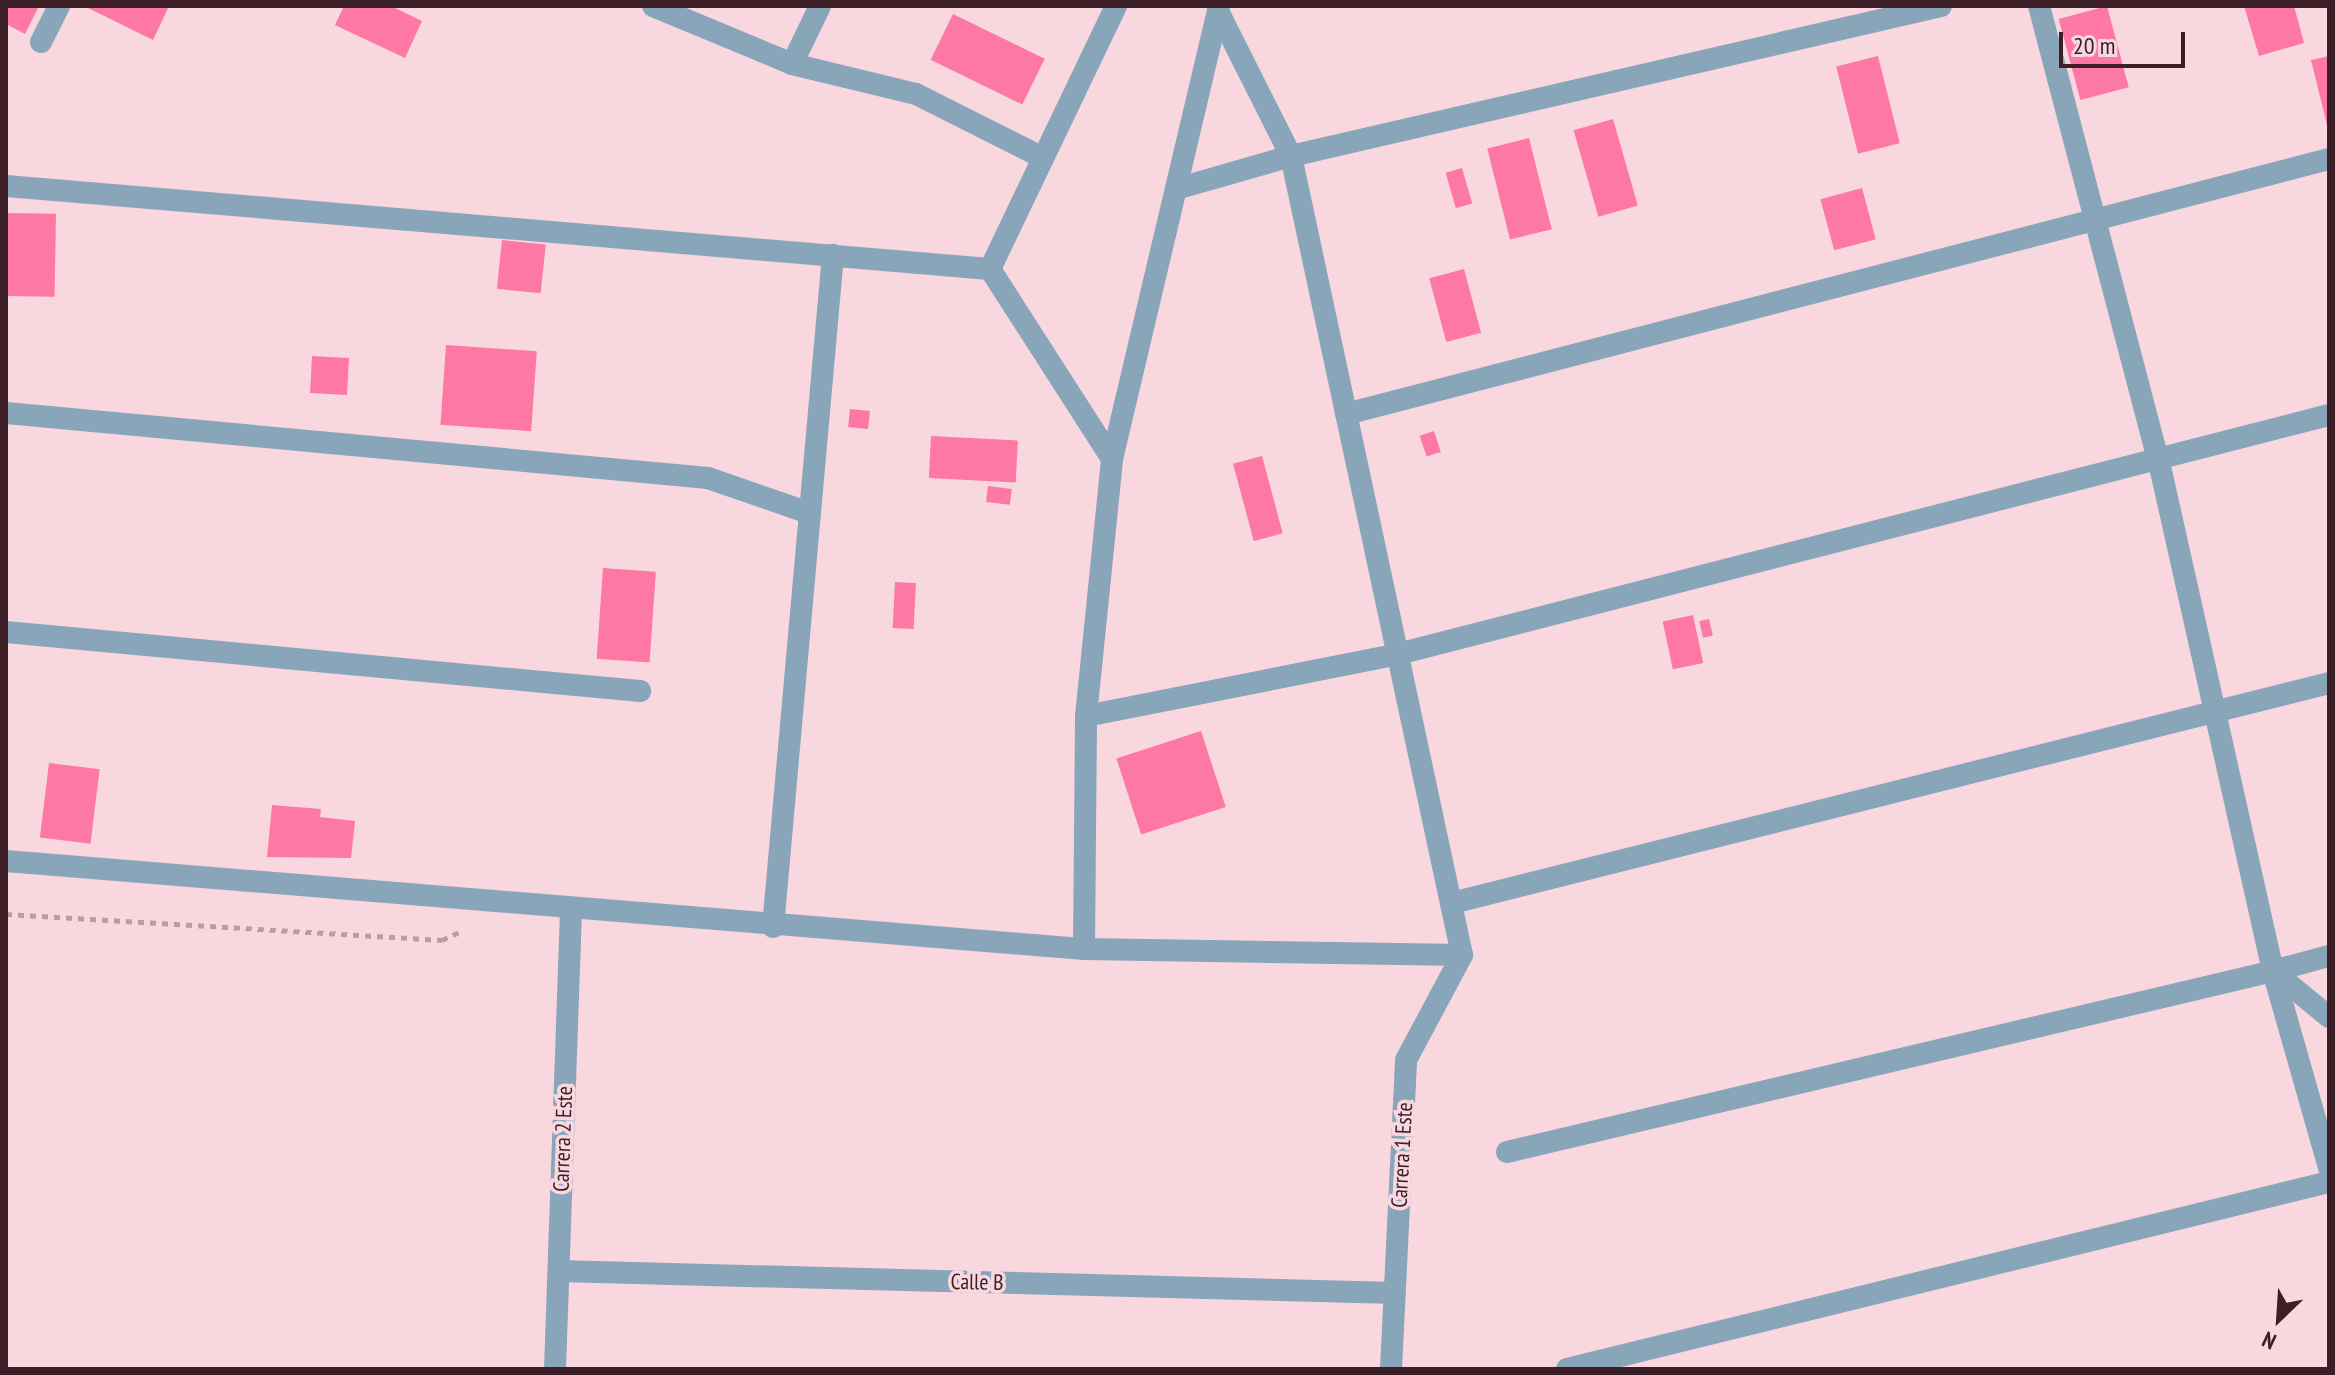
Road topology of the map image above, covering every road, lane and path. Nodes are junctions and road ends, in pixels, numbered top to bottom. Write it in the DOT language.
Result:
graph roads {
  1 [pos="59,6"];
  2 [pos="653,6"];
  3 [pos="820,6"];
  4 [pos="1116,6"];
  5 [pos="1941,6"];
  6 [pos="2039,6"];
  7 [pos="1219,8"];
  8 [pos="41,42"];
  9 [pos="792,64"];
  10 [pos="1291,156"];
  11 [pos="1043,158"];
  12 [pos="2329,159"];
  13 [pos="6,186"];
  14 [pos="1176,189"];
  15 [pos="2097,224"];
  16 [pos="833,255"];
  17 [pos="990,269"];
  18 [pos="6,413"];
  19 [pos="1346,414"];
  20 [pos="2329,415"];
  21 [pos="1112,459"];
  22 [pos="2159,462"];
  23 [pos="809,513"];
  24 [pos="6,632"];
  25 [pos="1398,654"];
  26 [pos="2329,683"];
  27 [pos="640,691"];
  28 [pos="2215,710"];
  29 [pos="1086,716"];
  30 [pos="6,861"];
  31 [pos="1452,903"];
  32 [pos="571,909"];
  33 [pos="6,914"];
  34 [pos="773,927"];
  35 [pos="467,928"];
  36 [pos="1084,949"];
  37 [pos="1462,955"];
  38 [pos="2329,956"];
  39 [pos="2273,971"];
  40 [pos="2329,1017"];
  41 [pos="1507,1152"];
  42 [pos="2329,1167"];
  43 [pos="2329,1182"];
  44 [pos="559,1271"];
  45 [pos="1395,1293"];
  46 [pos="555,1369"];
  47 [pos="1391,1369"];
  48 [pos="1567,1369"];
  1 -- 8 [label="street"];
  2 -- 9 [label="street"];
  3 -- 9 [label="street"];
  4 -- 11 [label="street"];
  5 -- 10 [label="street"];
  6 -- 15 [label="street"];
  7 -- 10 [label="street"];
  7 -- 14 [label="street"];
  9 -- 11 [label="street"];
  10 -- 14 [label="street"];
  10 -- 19 [label="street"];
  11 -- 17 [label="street"];
  12 -- 15 [label="street"];
  13 -- 16 [label="street"];
  14 -- 21 [label="street"];
  15 -- 19 [label="street"];
  15 -- 22 [label="street"];
  16 -- 17 [label="street"];
  16 -- 23 [label="street"];
  17 -- 21 [label="street"];
  18 -- 23 [label="street"];
  19 -- 25 [label="street"];
  20 -- 22 [label="street"];
  21 -- 29 [label="street"];
  22 -- 25 [label="street"];
  22 -- 28 [label="street"];
  23 -- 34 [label="street"];
  24 -- 27 [label="street"];
  25 -- 29 [label="street"];
  25 -- 31 [label="street"];
  26 -- 28 [label="street"];
  28 -- 31 [label="street"];
  28 -- 39 [label="street"];
  29 -- 36 [label="street"];
  30 -- 32 [label="street"];
  31 -- 37 [label="street"];
  32 -- 34 [label="street"];
  32 -- 44 [label="street, Carrera 2 Este"];
  33 -- 35 [label="path"];
  34 -- 36 [label="street"];
  36 -- 37 [label="street"];
  37 -- 45 [label="street, Carrera 1 Este"];
  38 -- 39 [label="street"];
  39 -- 40 [label="street"];
  39 -- 41 [label="street"];
  39 -- 42 [label="street"];
  43 -- 48 [label="street"];
  44 -- 45 [label="street, Calle B"];
  44 -- 46 [label="street, Carrera 2 Este"];
  45 -- 47 [label="street, Carrera 1 Este"];
}
